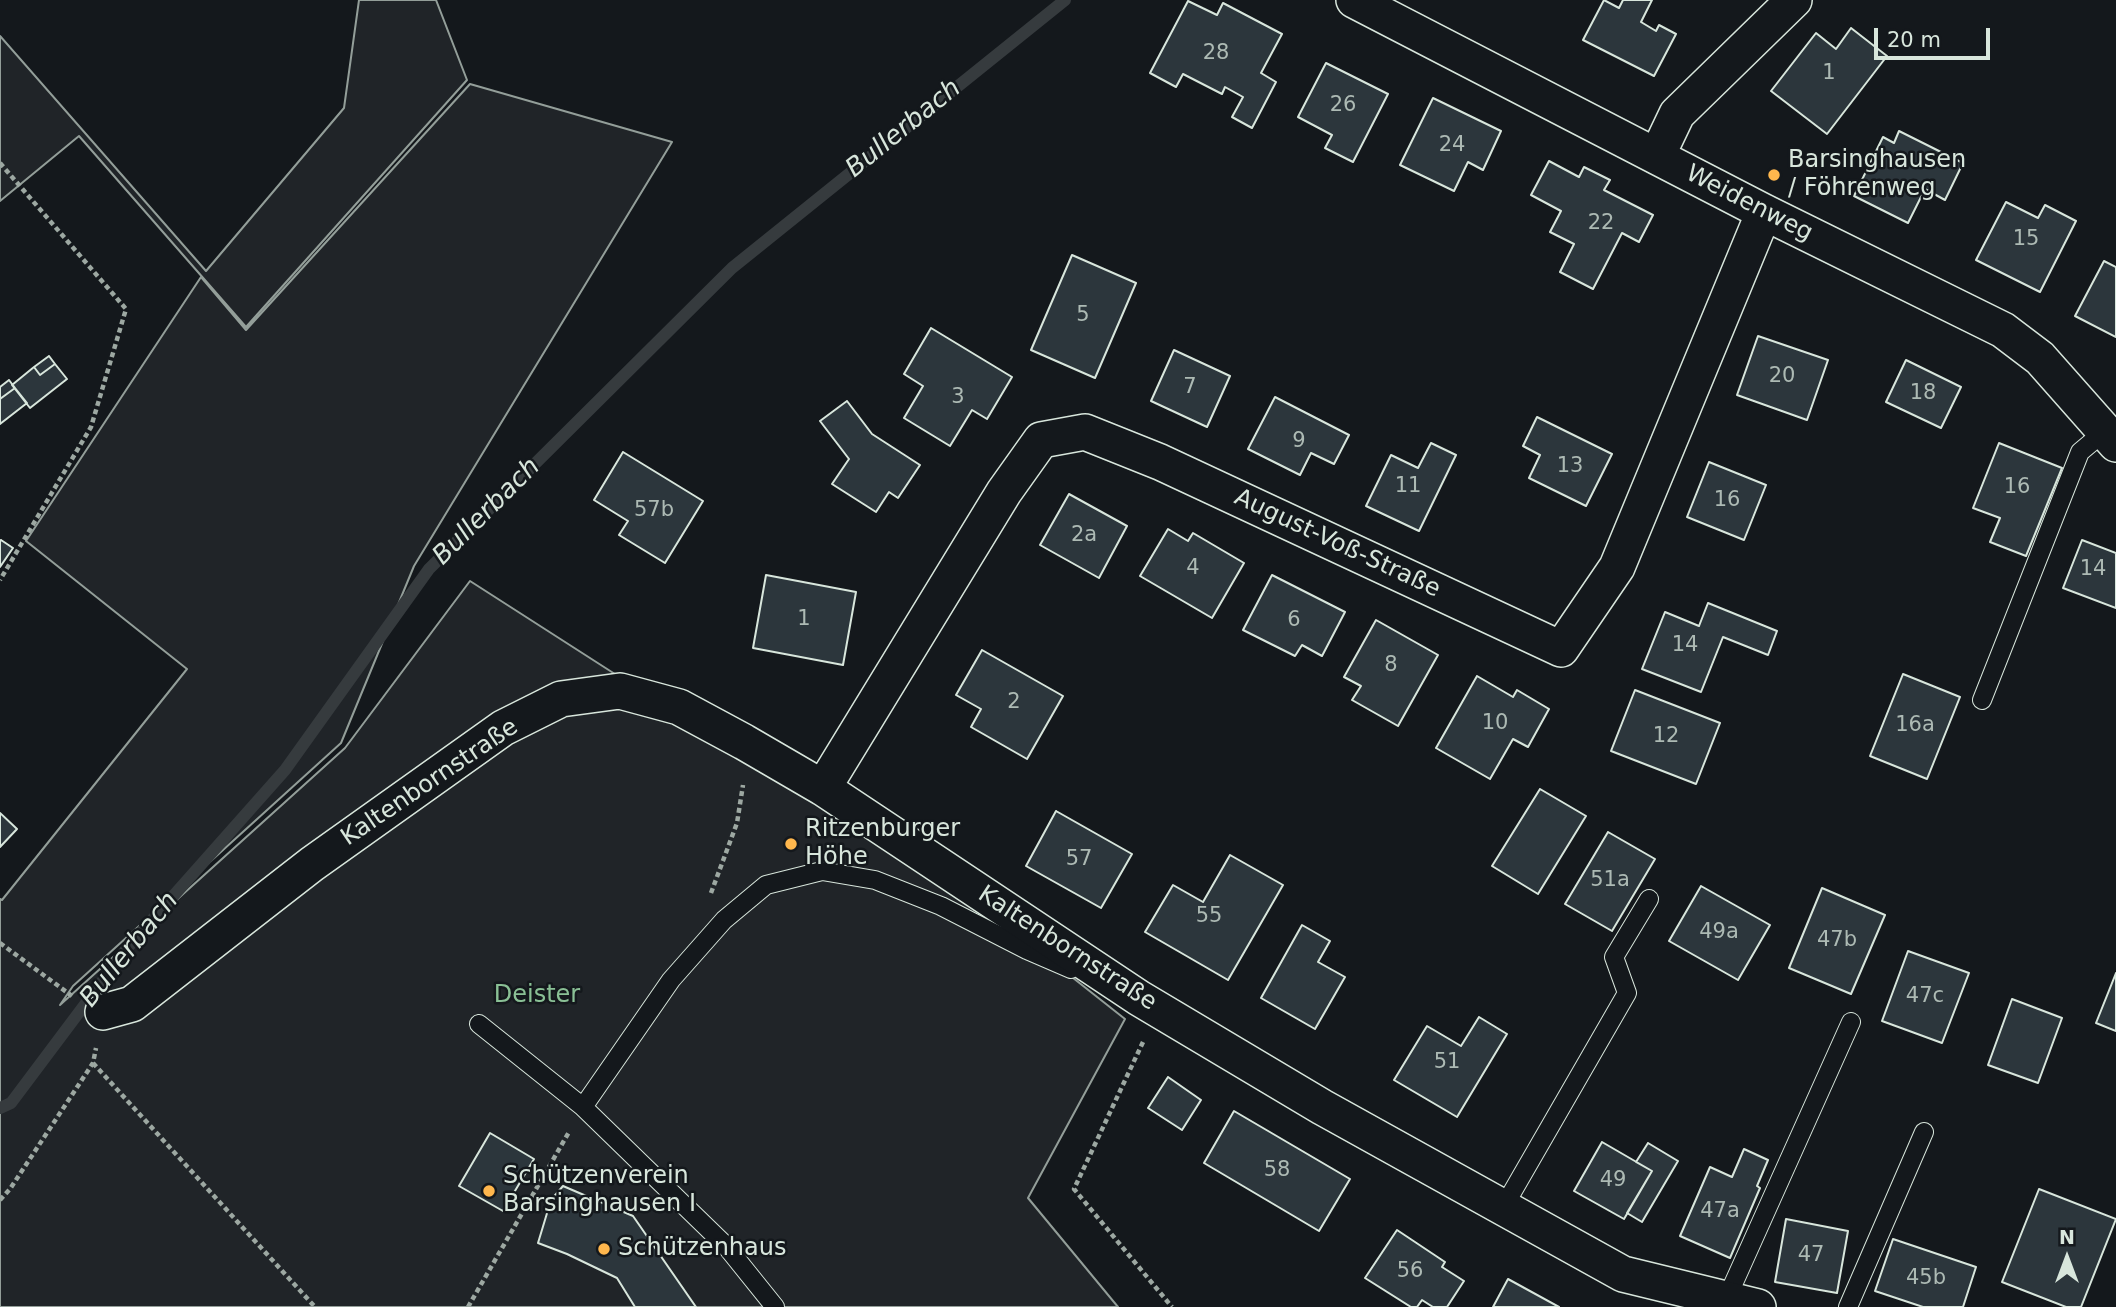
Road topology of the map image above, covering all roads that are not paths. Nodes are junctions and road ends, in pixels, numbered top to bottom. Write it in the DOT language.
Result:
graph roads {
  1 [pos="1354,0"];
  2 [pos="1794,0"];
  3 [pos="1657,156"];
  4 [pos="1764,212"];
  5 [pos="2110,438"];
  6 [pos="1982,700"];
  7 [pos="823,788"];
  8 [pos="1649,899"];
  9 [pos="1148,1003"];
  10 [pos="103,1012"];
  11 [pos="1851,1022"];
  12 [pos="479,1024"];
  13 [pos="583,1107"];
  14 [pos="1924,1132"];
  15 [pos="1503,1208"];
  16 [pos="1742,1303"];
  17 [pos="775,1307"];
  18 [pos="1848,1307"];
  1 -- 3 [label="street, Weidenweg"];
  2 -- 3 [label="street"];
  3 -- 4 [label="street, Weidenweg"];
  4 -- 5 [label="street, Weidenweg"];
  4 -- 7 [label="street, August-Voß-Straße"];
  5 -- 6 [label="lane"];
  7 -- 9 [label="street, Kaltenbornstraße"];
  7 -- 10 [label="street, Kaltenbornstraße"];
  8 -- 15 [label="lane"];
  9 -- 13 [label="lane"];
  9 -- 15 [label="street, Kaltenbornstraße"];
  11 -- 16 [label="lane"];
  12 -- 13 [label="lane"];
  13 -- 17 [label="lane"];
  14 -- 18 [label="lane"];
  15 -- 16 [label="street, Kaltenbornstraße"];
}
